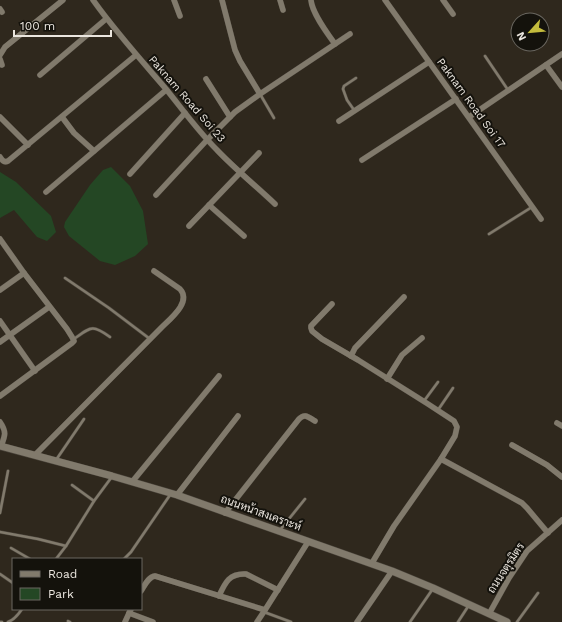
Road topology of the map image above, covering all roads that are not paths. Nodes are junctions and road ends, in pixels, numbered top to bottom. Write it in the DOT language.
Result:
graph roads {
  1 [pos="63,0"];
  2 [pos="93,0"];
  3 [pos="174,0"];
  4 [pos="222,0"];
  5 [pos="280,0"];
  6 [pos="311,0"];
  7 [pos="385,0"];
  8 [pos="443,0"];
  9 [pos="283,10"];
  10 [pos="453,14"];
  11 [pos="180,16"];
  12 [pos="106,19"];
  13 [pos="350,34"];
  14 [pos="335,44"];
  15 [pos="562,54"];
  16 [pos="0,55"];
  17 [pos="136,55"];
  18 [pos="485,56"];
  19 [pos="429,62"];
  20 [pos="546,65"];
  21 [pos="40,75"];
  22 [pos="356,78"];
  23 [pos="206,79"];
  24 [pos="562,87"];
  25 [pos="166,90"];
  26 [pos="508,90"];
  27 [pos="260,94"];
  28 [pos="456,99"];
  29 [pos="355,110"];
  30 [pos="185,113"];
  31 [pos="0,117"];
  32 [pos="62,117"];
  33 [pos="230,117"];
  34 [pos="469,117"];
  35 [pos="274,118"];
  36 [pos="339,121"];
  37 [pos="207,140"];
  38 [pos="28,145"];
  39 [pos="94,151"];
  40 [pos="259,153"];
  41 [pos="0,158"];
  42 [pos="362,160"];
  43 [pos="241,172"];
  44 [pos="130,174"];
  45 [pos="46,192"];
  46 [pos="156,195"];
  47 [pos="275,204"];
  48 [pos="209,205"];
  49 [pos="533,207"];
  50 [pos="541,219"];
  51 [pos="189,226"];
  52 [pos="488,234"];
  53 [pos="244,236"];
  54 [pos="0,239"];
  55 [pos="154,272"];
  56 [pos="24,273"];
  57 [pos="65,278"];
  58 [pos="0,290"];
  59 [pos="404,297"];
  60 [pos="332,304"];
  61 [pos="49,307"];
  62 [pos="0,322"];
  63 [pos="10,335"];
  64 [pos="110,337"];
  65 [pos="422,338"];
  66 [pos="73,339"];
  67 [pos="150,339"];
  68 [pos="0,342"];
  69 [pos="351,356"];
  70 [pos="35,371"];
  71 [pos="219,376"];
  72 [pos="387,379"];
  73 [pos="438,382"];
  74 [pos="453,388"];
  75 [pos="0,396"];
  76 [pos="424,402"];
  77 [pos="438,411"];
  78 [pos="238,416"];
  79 [pos="84,419"];
  80 [pos="315,421"];
  81 [pos="0,422"];
  82 [pos="512,445"];
  83 [pos="1,446"];
  84 [pos="35,455"];
  85 [pos="441,459"];
  86 [pos="56,461"];
  87 [pos="8,471"];
  88 [pos="112,476"];
  89 [pos="562,477"];
  90 [pos="132,482"];
  91 [pos="72,485"];
  92 [pos="174,494"];
  93 [pos="305,499"];
  94 [pos="94,501"];
  95 [pos="0,513"];
  96 [pos="225,513"];
  97 [pos="562,520"];
  98 [pos="0,532"];
  99 [pos="279,532"];
  100 [pos="548,533"];
  101 [pos="308,542"];
  102 [pos="66,546"];
  103 [pos="11,548"];
  104 [pos="28,558"];
  105 [pos="57,558"];
  106 [pos="125,558"];
  107 [pos="372,563"];
  108 [pos="392,571"];
  109 [pos="0,574"];
  110 [pos="12,582"];
  111 [pos="433,588"];
  112 [pos="142,589"];
  113 [pos="278,590"];
  114 [pos="538,593"];
  115 [pos="218,596"];
  116 [pos="470,605"];
  117 [pos="21,610"];
  118 [pos="130,611"];
  119 [pos="265,611"];
  120 [pos="489,614"];
  121 [pos="8,622"];
  122 [pos="125,622"];
  123 [pos="153,622"];
  124 [pos="257,622"];
  125 [pos="291,622"];
  126 [pos="357,622"];
  127 [pos="410,622"];
  128 [pos="458,622"];
  129 [pos="507,622"];
  130 [pos="517,622"];
  1 -- 16 [label="street"];
  2 -- 12 [label="street, Paknam Road Soi 23"];
  3 -- 11 [label="street"];
  4 -- 27 [label="street"];
  5 -- 9 [label="street"];
  6 -- 14 [label="street"];
  7 -- 19 [label="street, Paknam Road Soi 17"];
  8 -- 10 [label="street"];
  12 -- 17 [label="street, Paknam Road Soi 23"];
  12 -- 21 [label="street"];
  13 -- 14 [label="street"];
  14 -- 27 [label="street"];
  15 -- 20 [label="street"];
  17 -- 25 [label="street, Paknam Road Soi 23"];
  17 -- 32 [label="street"];
  18 -- 26 [label="lane"];
  19 -- 28 [label="street, Paknam Road Soi 17"];
  19 -- 29 [label="street"];
  20 -- 24 [label="street"];
  20 -- 26 [label="street"];
  22 -- 29 [label="lane"];
  23 -- 33 [label="street"];
  25 -- 30 [label="street, Paknam Road Soi 23"];
  25 -- 39 [label="street"];
  26 -- 34 [label="street"];
  27 -- 33 [label="street"];
  27 -- 35 [label="lane"];
  28 -- 34 [label="street, Paknam Road Soi 17"];
  28 -- 42 [label="street"];
  29 -- 36 [label="street"];
  30 -- 37 [label="street, Paknam Road Soi 23"];
  30 -- 44 [label="street"];
  31 -- 38 [label="street"];
  32 -- 38 [label="street"];
  32 -- 39 [label="street"];
  33 -- 37 [label="street"];
  34 -- 49 [label="street, Paknam Road Soi 17"];
  37 -- 43 [label="street, Paknam Road Soi 23"];
  37 -- 46 [label="street"];
  38 -- 41 [label="street"];
  39 -- 45 [label="street"];
  40 -- 43 [label="street"];
  43 -- 47 [label="street, Paknam Road Soi 23"];
  43 -- 48 [label="street"];
  48 -- 51 [label="street"];
  48 -- 53 [label="street"];
  49 -- 50 [label="street, Paknam Road Soi 17"];
  49 -- 52 [label="lane"];
  54 -- 56 [label="street"];
  55 -- 67 [label="street"];
  56 -- 58 [label="street"];
  56 -- 61 [label="street"];
  57 -- 67 [label="lane"];
  59 -- 69 [label="street"];
  60 -- 69 [label="street"];
  61 -- 63 [label="street"];
  61 -- 66 [label="street"];
  62 -- 63 [label="street"];
  63 -- 68 [label="street"];
  63 -- 70 [label="street"];
  64 -- 66 [label="lane"];
  65 -- 72 [label="street"];
  66 -- 70 [label="street"];
  67 -- 84 [label="street"];
  69 -- 72 [label="street"];
  70 -- 75 [label="street"];
  71 -- 90 [label="street"];
  72 -- 76 [label="street"];
  73 -- 76 [label="lane"];
  74 -- 77 [label="lane"];
  76 -- 77 [label="street"];
  77 -- 85 [label="street"];
  78 -- 92 [label="street"];
  79 -- 86 [label="lane"];
  80 -- 96 [label="street"];
  81 -- 83 [label="street"];
  82 -- 89 [label="street"];
  83 -- 84 [label="main road, ถนนหน้าสงเคราะห์"];
  84 -- 86 [label="main road, ถนนหน้าสงเคราะห์"];
  85 -- 100 [label="street"];
  85 -- 107 [label="street"];
  86 -- 88 [label="main road, ถนนหน้าสงเคราะห์"];
  87 -- 95 [label="lane"];
  88 -- 90 [label="main road, ถนนหน้าสงเคราะห์"];
  88 -- 94 [label="lane"];
  90 -- 92 [label="main road, ถนนหน้าสงเคราะห์"];
  91 -- 94 [label="lane"];
  92 -- 96 [label="main road, ถนนหน้าสงเคราะห์"];
  92 -- 106 [label="lane"];
  93 -- 99 [label="lane"];
  94 -- 102 [label="lane"];
  96 -- 99 [label="main road, ถนนหน้าสงเคราะห์"];
  97 -- 100 [label="street, ถนนจตุรมิตร"];
  98 -- 102 [label="lane"];
  99 -- 101 [label="main road, ถนนหน้าสงเคราะห์"];
  100 -- 120 [label="street, ถนนจตุรมิตร"];
  101 -- 107 [label="main road, ถนนหน้าสงเคราะห์"];
  101 -- 113 [label="street"];
  102 -- 105 [label="lane"];
  103 -- 104 [label="lane"];
  107 -- 108 [label="main road, ถนนหน้าสงเคราะห์"];
  108 -- 111 [label="main road, ถนนหน้าสงเคราะห์"];
  108 -- 126 [label="street"];
  109 -- 110 [label="lane"];
  111 -- 116 [label="main road, ถนนหน้าสงเคราะห์"];
  111 -- 127 [label="lane"];
  112 -- 115 [label="street"];
  113 -- 115 [label="street"];
  113 -- 119 [label="street"];
  114 -- 130 [label="lane"];
  115 -- 119 [label="street"];
  116 -- 120 [label="main road, ถนนหน้าสงเคราะห์"];
  116 -- 128 [label="lane"];
  117 -- 121 [label="lane"];
  118 -- 122 [label="street"];
  118 -- 123 [label="street"];
  119 -- 124 [label="street"];
  119 -- 125 [label="lane"];
  120 -- 129 [label="main road, ถนนหน้าสงเคราะห์"];
}
